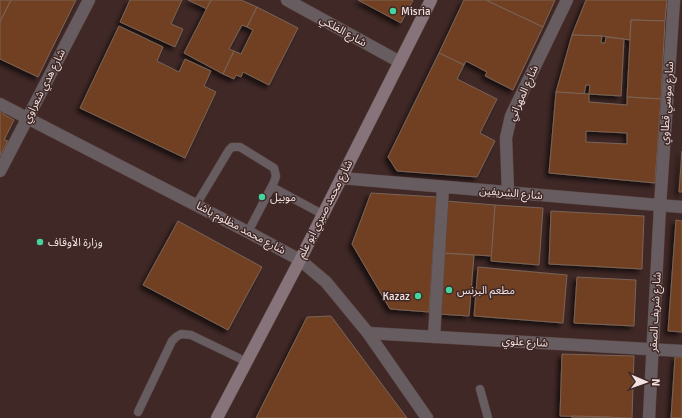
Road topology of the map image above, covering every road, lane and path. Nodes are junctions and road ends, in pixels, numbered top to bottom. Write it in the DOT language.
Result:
graph roads {
  1 [pos="89,0"];
  2 [pos="287,0"];
  3 [pos="431,0"];
  4 [pos="567,0"];
  5 [pos="674,0"];
  6 [pos="400,62"];
  7 [pos="0,104"];
  8 [pos="27,118"];
  9 [pos="0,171"];
  10 [pos="340,178"];
  11 [pos="272,187"];
  12 [pos="443,187"];
  13 [pos="508,193"];
  14 [pos="196,205"];
  15 [pos="660,206"];
  16 [pos="682,207"];
  17 [pos="322,214"];
  18 [pos="248,232"];
  19 [pos="300,260"];
  20 [pos="368,333"];
  21 [pos="434,337"];
  22 [pos="653,349"];
  23 [pos="682,351"];
  24 [pos="246,362"];
  25 [pos="480,389"];
  26 [pos="138,412"];
  27 [pos="217,418"];
  28 [pos="427,418"];
  29 [pos="488,418"];
  30 [pos="649,418"];
  1 -- 8 [label="street, شارع هدي شعراوي"];
  2 -- 6 [label="street, شارع الفلكي"];
  3 -- 6 [label="main road, شارع محمد صبري ابو علم"];
  4 -- 13 [label="street, شارع المهراني"];
  5 -- 15 [label="street, شارع موسي قطاوي"];
  6 -- 10 [label="main road, شارع محمد صبري ابو علم"];
  7 -- 8 [label="street, شارع محمد مظلوم باشا"];
  8 -- 9 [label="street, شارع هدي شعراوي"];
  8 -- 14 [label="street, شارع محمد مظلوم باشا"];
  10 -- 12 [label="street, شارع الشريفين"];
  10 -- 17 [label="main road, شارع محمد صبري ابو علم"];
  11 -- 14 [label="lane"];
  11 -- 17 [label="lane"];
  11 -- 18 [label="lane"];
  12 -- 13 [label="street, شارع الشريفين"];
  12 -- 21 [label="street"];
  13 -- 15 [label="street, شارع الشريفين"];
  14 -- 18 [label="street, شارع محمد مظلوم باشا"];
  15 -- 16 [label="street, شارع الشريفين"];
  15 -- 22 [label="street, شارع شريف الصقر"];
  17 -- 19 [label="main road, شارع محمد صبري ابو علم"];
  18 -- 19 [label="street, شارع محمد مظلوم باشا"];
  19 -- 20 [label="street, شارع محمد مظلوم باشا"];
  19 -- 24 [label="main road, شارع محمد صبري ابو علم"];
  20 -- 21 [label="street, شارع علوي"];
  20 -- 28 [label="street, شارع محمد مظلوم باشا"];
  21 -- 22 [label="street, شارع علوي"];
  22 -- 23 [label="street, شارع علوي"];
  22 -- 30 [label="street, شارع شريف الصقر"];
  24 -- 26 [label="lane"];
  24 -- 27 [label="main road, شارع محمد صبري ابو علم"];
  25 -- 29 [label="lane"];
}
